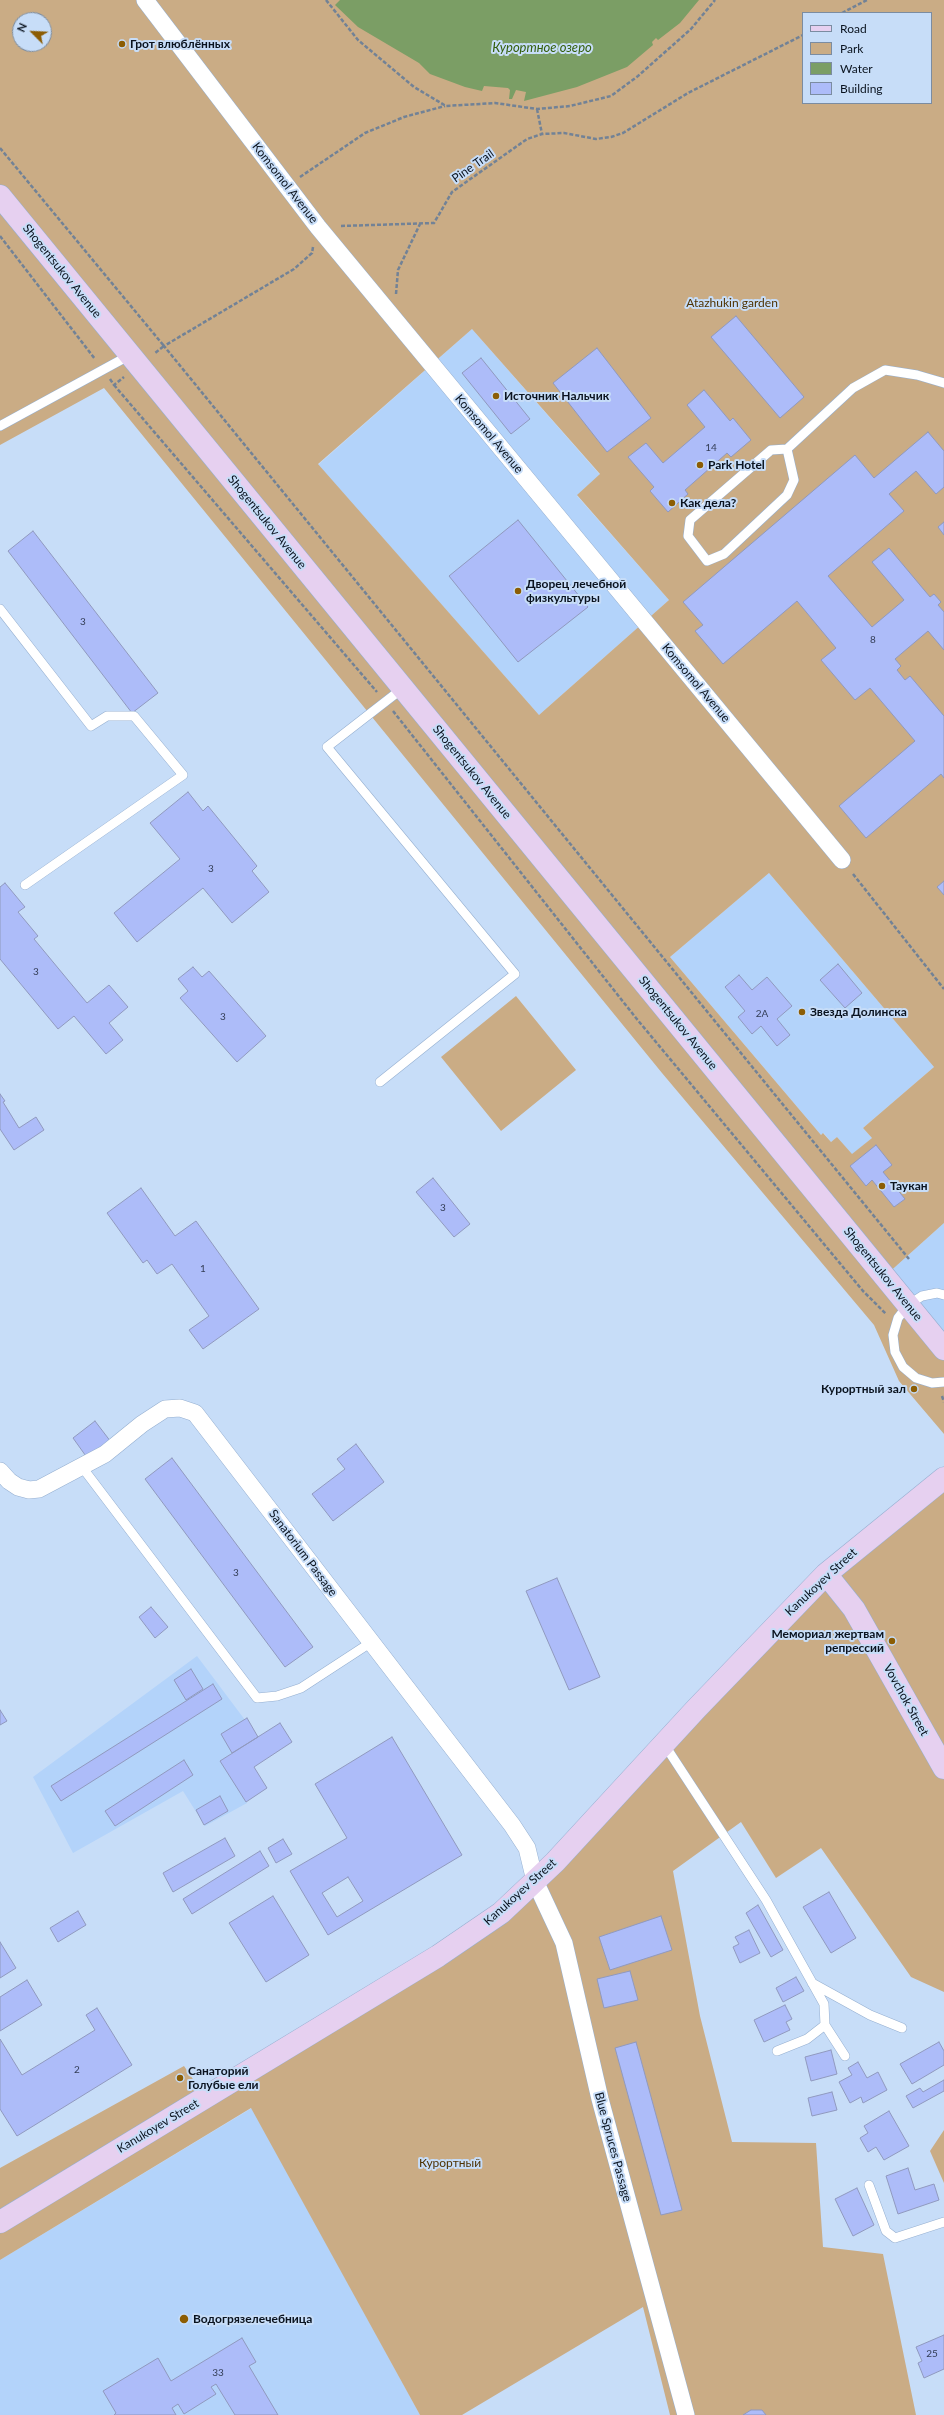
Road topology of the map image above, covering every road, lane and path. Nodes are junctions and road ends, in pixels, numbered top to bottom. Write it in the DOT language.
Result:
graph roads {
  1 [pos="145,0"];
  2 [pos="326,0"];
  3 [pos="715,0"];
  4 [pos="867,0"];
  5 [pos="844,12"];
  6 [pos="802,36"];
  7 [pos="446,106"];
  8 [pos="537,108"];
  9 [pos="542,134"];
  10 [pos="0,148"];
  11 [pos="287,186"];
  12 [pos="0,196"];
  13 [pos="420,224"];
  14 [pos="318,227"];
  15 [pos="0,236"];
  16 [pos="394,319"];
  17 [pos="164,346"];
  18 [pos="155,353"];
  19 [pos="128,365"];
  20 [pos="103,370"];
  21 [pos="944,383"];
  22 [pos="114,385"];
  23 [pos="0,426"];
  24 [pos="787,450"];
  25 [pos="0,609"];
  26 [pos="403,688"];
  27 [pos="385,702"];
  28 [pos="842,860"];
  29 [pos="25,885"];
  30 [pos="944,989"];
  31 [pos="380,1082"];
  32 [pos="908,1259"];
  33 [pos="944,1294"];
  34 [pos="908,1305"];
  35 [pos="890,1319"];
  36 [pos="944,1349"];
  37 [pos="944,1382"];
  38 [pos="942,1396"];
  39 [pos="944,1402"];
  40 [pos="82,1467"];
  41 [pos="0,1471"];
  42 [pos="944,1478"];
  43 [pos="826,1574"];
  44 [pos="370,1643"];
  45 [pos="664,1744"];
  46 [pos="944,1768"];
  47 [pos="535,1881"];
  48 [pos="812,1982"];
  49 [pos="825,2026"];
  50 [pos="902,2028"];
  51 [pos="777,2051"];
  52 [pos="845,2056"];
  53 [pos="869,2185"];
  54 [pos="0,2222"];
  55 [pos="944,2222"];
  56 [pos="686,2415"];
  1 -- 11 [label="street, Komsomol Avenue"];
  2 -- 7 [label="path"];
  3 -- 8 [label="path"];
  4 -- 5 [label="path"];
  6 -- 9 [label="path, Pine Trail"];
  7 -- 8 [label="path"];
  7 -- 11 [label="path"];
  8 -- 9 [label="path"];
  9 -- 13 [label="path, Pine Trail"];
  10 -- 17 [label="path"];
  11 -- 14 [label="street, Komsomol Avenue"];
  12 -- 19 [label="street, Shogentsukov Avenue"];
  13 -- 14 [label="path, Pine Trail"];
  13 -- 16 [label="path"];
  14 -- 16 [label="street, Komsomol Avenue"];
  14 -- 17 [label="path"];
  15 -- 20 [label="path"];
  16 -- 28 [label="street, Komsomol Avenue"];
  17 -- 18 [label="path"];
  17 -- 32 [label="path"];
  19 -- 20 [label="lane"];
  19 -- 22 [label="path"];
  19 -- 26 [label="street, Shogentsukov Avenue"];
  20 -- 22 [label="path"];
  20 -- 23 [label="lane"];
  21 -- 24 [label="lane"];
  22 -- 27 [label="path"];
  24 -- 24 [label="lane"];
  25 -- 29 [label="lane"];
  26 -- 27 [label="lane"];
  26 -- 34 [label="street, Shogentsukov Avenue"];
  27 -- 31 [label="lane"];
  27 -- 35 [label="path"];
  28 -- 30 [label="path"];
  33 -- 34 [label="lane"];
  34 -- 36 [label="street, Shogentsukov Avenue"];
  34 -- 37 [label="lane"];
  38 -- 39 [label="path"];
  40 -- 41 [label="street, Sanatorium Passage"];
  40 -- 44 [label="lane"];
  40 -- 44 [label="street, Sanatorium Passage"];
  42 -- 43 [label="street, Kanukoyev Street"];
  43 -- 45 [label="street, Kanukoyev Street"];
  43 -- 46 [label="street, Vovchok Street"];
  44 -- 47 [label="street, Sanatorium Passage"];
  45 -- 47 [label="street, Kanukoyev Street"];
  45 -- 48 [label="lane"];
  47 -- 54 [label="street, Kanukoyev Street"];
  47 -- 56 [label="street, Blue Spruces Passage"];
  48 -- 49 [label="lane"];
  48 -- 50 [label="lane"];
  49 -- 51 [label="lane"];
  49 -- 52 [label="lane"];
  53 -- 55 [label="lane"];
}
